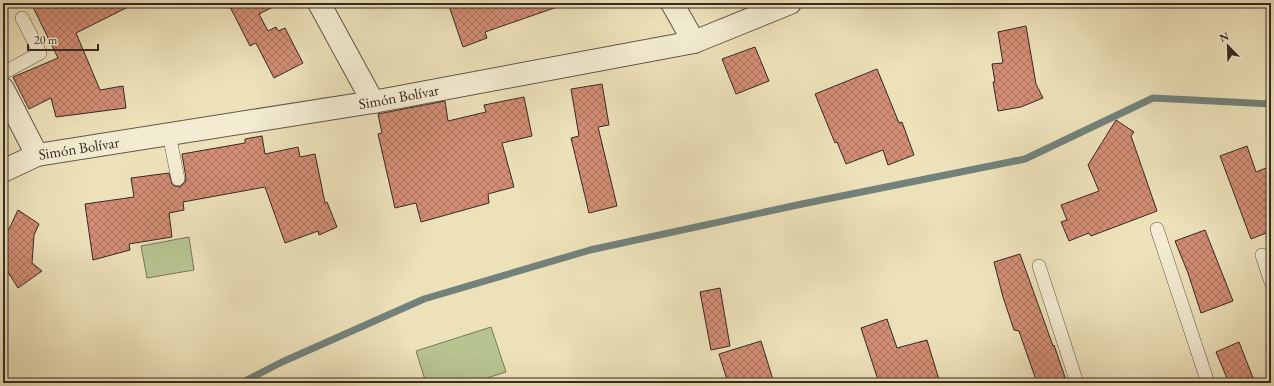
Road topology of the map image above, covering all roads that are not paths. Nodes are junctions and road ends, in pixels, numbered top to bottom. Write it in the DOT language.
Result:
graph roads {
  1 [pos="319,3"];
  2 [pos="672,3"];
  3 [pos="790,3"];
  4 [pos="22,18"];
  5 [pos="694,42"];
  6 [pos="3,73"];
  7 [pos="5,100"];
  8 [pos="373,102"];
  9 [pos="169,134"];
  10 [pos="37,155"];
  11 [pos="3,171"];
  12 [pos="178,179"];
  13 [pos="1157,229"];
  14 [pos="1262,255"];
  15 [pos="1039,266"];
  16 [pos="1271,282"];
  17 [pos="1077,383"];
  18 [pos="1208,383"];
  1 -- 8 [label="street"];
  2 -- 5 [label="street"];
  3 -- 5 [label="street, Simón Bolívar"];
  4 -- 6 [label="lane"];
  5 -- 8 [label="street, Simón Bolívar"];
  7 -- 10 [label="street"];
  8 -- 9 [label="street, Simón Bolívar"];
  9 -- 10 [label="street, Simón Bolívar"];
  9 -- 12 [label="lane"];
  10 -- 11 [label="street, Simón Bolívar"];
  13 -- 18 [label="lane"];
  14 -- 16 [label="lane"];
  15 -- 17 [label="lane"];
}
